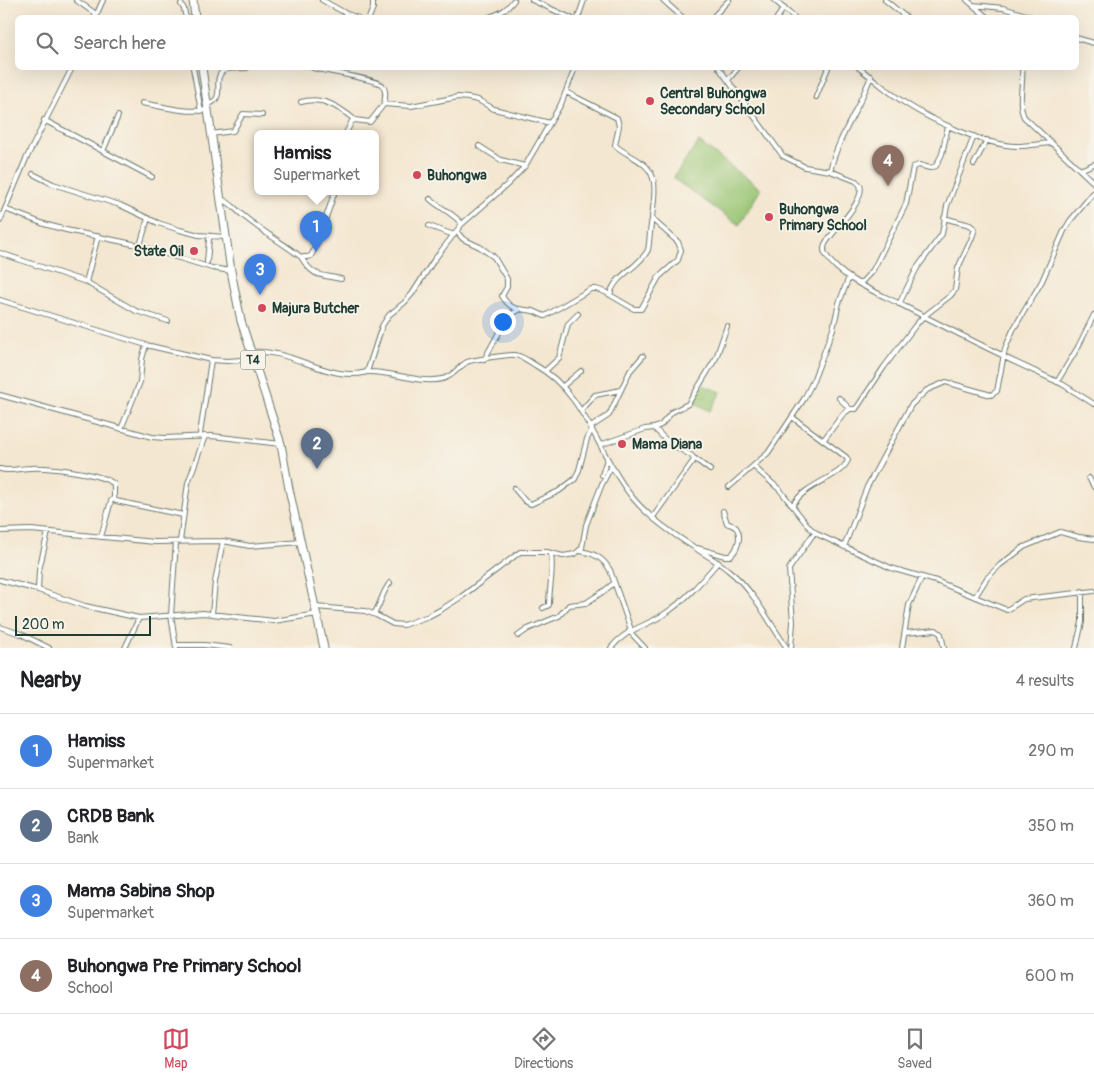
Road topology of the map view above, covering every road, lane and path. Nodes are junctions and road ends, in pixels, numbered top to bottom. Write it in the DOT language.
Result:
graph roads {
  1 [pos="76,0"];
  2 [pos="103,0"];
  3 [pos="193,0"];
  4 [pos="322,0"];
  5 [pos="373,0"];
  6 [pos="514,0"];
  7 [pos="532,0"];
  8 [pos="584,0"];
  9 [pos="663,0"];
  10 [pos="729,0"];
  11 [pos="774,0"];
  12 [pos="785,0"];
  13 [pos="885,0"];
  14 [pos="967,0"];
  15 [pos="181,4"];
  16 [pos="973,5"];
  17 [pos="783,7"];
  18 [pos="95,15"];
  19 [pos="96,15"];
  20 [pos="185,15"];
  21 [pos="195,15"];
  22 [pos="350,15"];
  23 [pos="370,15"];
  24 [pos="496,15"];
  25 [pos="564,15"];
  26 [pos="579,15"];
  27 [pos="680,15"];
  28 [pos="715,15"];
  29 [pos="779,15"];
  30 [pos="791,15"];
  31 [pos="903,15"];
  32 [pos="985,15"];
  33 [pos="1026,15"];
  34 [pos="1079,39"];
  35 [pos="1094,43"];
  36 [pos="71,70"];
  37 [pos="194,70"];
  38 [pos="202,70"];
  39 [pos="225,70"];
  40 [pos="321,70"];
  41 [pos="574,70"];
  42 [pos="720,70"];
  43 [pos="736,70"];
  44 [pos="827,70"];
  45 [pos="862,70"];
  46 [pos="1022,70"];
  47 [pos="871,76"];
  48 [pos="728,80"];
  49 [pos="566,92"];
  50 [pos="816,97"];
  51 [pos="301,102"];
  52 [pos="142,103"];
  53 [pos="384,104"];
  54 [pos="205,109"];
  55 [pos="262,115"];
  56 [pos="118,116"];
  57 [pos="44,120"];
  58 [pos="355,120"];
  59 [pos="550,123"];
  60 [pos="948,126"];
  61 [pos="347,130"];
  62 [pos="211,134"];
  63 [pos="974,136"];
  64 [pos="988,140"];
  65 [pos="1050,143"];
  66 [pos="479,146"];
  67 [pos="104,151"];
  68 [pos="974,164"];
  69 [pos="1094,164"];
  70 [pos="524,166"];
  71 [pos="1080,170"];
  72 [pos="830,171"];
  73 [pos="33,174"];
  74 [pos="152,177"];
  75 [pos="1094,183"];
  76 [pos="1094,192"];
  77 [pos="334,195"];
  78 [pos="219,198"];
  79 [pos="430,199"];
  80 [pos="5,209"];
  81 [pos="148,218"];
  82 [pos="944,218"];
  83 [pos="652,219"];
  84 [pos="0,221"];
  85 [pos="462,224"];
  86 [pos="429,226"];
  87 [pos="455,233"];
  88 [pos="98,236"];
  89 [pos="210,236"];
  90 [pos="225,237"];
  91 [pos="141,242"];
  92 [pos="0,253"];
  93 [pos="302,257"];
  94 [pos="206,262"];
  95 [pos="230,271"];
  96 [pos="849,277"];
  97 [pos="341,279"];
  98 [pos="86,282"];
  99 [pos="860,284"];
  100 [pos="610,295"];
  101 [pos="0,300"];
  102 [pos="899,304"];
  103 [pos="519,310"];
  104 [pos="578,314"];
  105 [pos="1094,315"];
  106 [pos="922,317"];
  107 [pos="168,321"];
  108 [pos="727,326"];
  109 [pos="146,345"];
  110 [pos="252,355"];
  111 [pos="643,356"];
  112 [pos="1004,356"];
  113 [pos="212,360"];
  114 [pos="484,360"];
  115 [pos="545,371"];
  116 [pos="581,371"];
  117 [pos="367,372"];
  118 [pos="1057,382"];
  119 [pos="563,386"];
  120 [pos="621,390"];
  121 [pos="0,395"];
  122 [pos="839,398"];
  123 [pos="1094,404"];
  124 [pos="850,409"];
  125 [pos="581,411"];
  126 [pos="792,417"];
  127 [pos="591,428"];
  128 [pos="654,428"];
  129 [pos="122,429"];
  130 [pos="200,434"];
  131 [pos="205,436"];
  132 [pos="825,438"];
  133 [pos="281,444"];
  134 [pos="600,445"];
  135 [pos="694,458"];
  136 [pos="607,459"];
  137 [pos="753,466"];
  138 [pos="611,467"];
  139 [pos="0,469"];
  140 [pos="710,470"];
  141 [pos="602,475"];
  142 [pos="1089,478"];
  143 [pos="729,486"];
  144 [pos="1094,487"];
  145 [pos="514,488"];
  146 [pos="114,498"];
  147 [pos="793,506"];
  148 [pos="723,511"];
  149 [pos="183,515"];
  150 [pos="653,517"];
  151 [pos="0,531"];
  152 [pos="48,532"];
  153 [pos="814,533"];
  154 [pos="101,537"];
  155 [pos="1094,539"];
  156 [pos="178,542"];
  157 [pos="223,542"];
  158 [pos="301,542"];
  159 [pos="844,547"];
  160 [pos="695,548"];
  161 [pos="580,551"];
  162 [pos="551,553"];
  163 [pos="718,562"];
  164 [pos="922,577"];
  165 [pos="0,580"];
  166 [pos="390,583"];
  167 [pos="614,583"];
  168 [pos="38,590"];
  169 [pos="1082,591"];
  170 [pos="1094,591"];
  171 [pos="975,598"];
  172 [pos="543,608"];
  173 [pos="316,611"];
  174 [pos="212,614"];
  175 [pos="374,614"];
  176 [pos="171,615"];
  177 [pos="139,618"];
  178 [pos="0,627"];
  179 [pos="630,631"];
  180 [pos="905,632"];
  181 [pos="518,636"];
  182 [pos="176,646"];
  183 [pos="49,648"];
  184 [pos="125,648"];
  185 [pos="230,648"];
  186 [pos="324,648"];
  187 [pos="611,648"];
  188 [pos="646,648"];
  189 [pos="786,648"];
  190 [pos="791,648"];
  191 [pos="902,648"];
  192 [pos="944,648"];
  193 [pos="1076,648"];
  1 -- 18 [label="street"];
  2 -- 19 [label="street"];
  3 -- 21 [label="highway"];
  4 -- 22 [label="street"];
  5 -- 23 [label="street"];
  6 -- 24 [label="street"];
  7 -- 25 [label="street"];
  8 -- 26 [label="street"];
  9 -- 27 [label="street"];
  10 -- 28 [label="street"];
  11 -- 17 [label="street"];
  12 -- 17 [label="street"];
  13 -- 31 [label="street"];
  14 -- 16 [label="street"];
  15 -- 20 [label="street"];
  16 -- 32 [label="street"];
  16 -- 33 [label="street"];
  17 -- 29 [label="street"];
  17 -- 30 [label="street"];
  34 -- 35 [label="street"];
  36 -- 57 [label="street"];
  37 -- 54 [label="street"];
  38 -- 54 [label="highway, T4"];
  39 -- 54 [label="street"];
  40 -- 53 [label="street"];
  41 -- 49 [label="street"];
  42 -- 48 [label="street"];
  43 -- 48 [label="street"];
  44 -- 50 [label="street"];
  45 -- 47 [label="street"];
  46 -- 65 [label="street"];
  47 -- 60 [label="street"];
  47 -- 72 [label="street"];
  48 -- 72 [label="street"];
  49 -- 59 [label="street"];
  49 -- 83 [label="street"];
  51 -- 58 [label="street"];
  52 -- 54 [label="street"];
  53 -- 58 [label="street"];
  53 -- 59 [label="street"];
  54 -- 62 [label="highway, T4"];
  55 -- 62 [label="street"];
  56 -- 67 [label="street"];
  57 -- 67 [label="street"];
  57 -- 80 [label="street"];
  58 -- 61 [label="street"];
  59 -- 70 [label="street"];
  60 -- 63 [label="street"];
  60 -- 99 [label="street"];
  62 -- 78 [label="highway, T4"];
  63 -- 64 [label="street"];
  63 -- 82 [label="street"];
  64 -- 65 [label="street"];
  64 -- 68 [label="street"];
  65 -- 71 [label="street"];
  66 -- 70 [label="street"];
  67 -- 74 [label="street"];
  69 -- 71 [label="street"];
  70 -- 85 [label="street"];
  71 -- 75 [label="street"];
  72 -- 96 [label="street"];
  73 -- 81 [label="street"];
  76 -- 112 [label="street"];
  77 -- 93 [label="street"];
  78 -- 90 [label="highway, T4"];
  78 -- 93 [label="street"];
  79 -- 85 [label="street"];
  80 -- 84 [label="street"];
  80 -- 88 [label="street"];
  81 -- 89 [label="street"];
  81 -- 91 [label="street"];
  82 -- 102 [label="street"];
  82 -- 106 [label="street"];
  83 -- 100 [label="street"];
  83 -- 100 [label="street"];
  85 -- 87 [label="street"];
  86 -- 87 [label="street"];
  87 -- 103 [label="street"];
  87 -- 117 [label="street"];
  88 -- 95 [label="street"];
  88 -- 98 [label="street"];
  89 -- 90 [label="street"];
  89 -- 94 [label="street"];
  90 -- 95 [label="highway, T4"];
  92 -- 98 [label="street"];
  93 -- 97 [label="street"];
  95 -- 110 [label="highway, T4"];
  96 -- 99 [label="street"];
  96 -- 126 [label="street"];
  98 -- 107 [label="street"];
  99 -- 102 [label="street"];
  100 -- 103 [label="street"];
  101 -- 109 [label="street"];
  102 -- 106 [label="street"];
  103 -- 114 [label="street"];
  104 -- 115 [label="street"];
  105 -- 118 [label="street"];
  106 -- 112 [label="street"];
  106 -- 124 [label="street"];
  108 -- 128 [label="street"];
  109 -- 113 [label="street"];
  109 -- 129 [label="street"];
  110 -- 113 [label="street"];
  110 -- 117 [label="street"];
  110 -- 133 [label="highway, T4"];
  111 -- 120 [label="street"];
  112 -- 118 [label="street"];
  112 -- 159 [label="street"];
  113 -- 130 [label="street"];
  114 -- 115 [label="street"];
  114 -- 117 [label="street"];
  115 -- 119 [label="street"];
  116 -- 119 [label="street"];
  118 -- 123 [label="street"];
  119 -- 125 [label="street"];
  120 -- 125 [label="street"];
  120 -- 127 [label="street"];
  121 -- 129 [label="street"];
  122 -- 124 [label="street"];
  124 -- 132 [label="street"];
  125 -- 127 [label="street"];
  126 -- 137 [label="street"];
  126 -- 147 [label="street"];
  127 -- 134 [label="street"];
  127 -- 145 [label="street"];
  128 -- 134 [label="street"];
  128 -- 135 [label="street"];
  129 -- 131 [label="street"];
  131 -- 133 [label="street"];
  131 -- 149 [label="street"];
  133 -- 158 [label="highway, T4"];
  134 -- 136 [label="street"];
  135 -- 140 [label="street"];
  135 -- 150 [label="street"];
  136 -- 138 [label="street"];
  136 -- 141 [label="street"];
  137 -- 143 [label="street"];
  137 -- 147 [label="street"];
  138 -- 150 [label="street"];
  138 -- 161 [label="street"];
  139 -- 146 [label="street"];
  142 -- 144 [label="street"];
  146 -- 149 [label="street"];
  146 -- 154 [label="street"];
  147 -- 153 [label="street"];
  148 -- 160 [label="street"];
  149 -- 156 [label="street"];
  150 -- 160 [label="street"];
  151 -- 152 [label="street"];
  152 -- 154 [label="street"];
  152 -- 168 [label="street"];
  153 -- 159 [label="street"];
  153 -- 190 [label="street"];
  154 -- 156 [label="street"];
  155 -- 171 [label="street"];
  156 -- 157 [label="street"];
  156 -- 176 [label="street"];
  157 -- 158 [label="street"];
  157 -- 174 [label="street"];
  158 -- 173 [label="highway, T4"];
  159 -- 164 [label="street"];
  160 -- 163 [label="street"];
  161 -- 162 [label="street"];
  161 -- 167 [label="street"];
  162 -- 172 [label="street"];
  162 -- 175 [label="street"];
  163 -- 179 [label="street"];
  163 -- 189 [label="street"];
  164 -- 171 [label="street"];
  164 -- 180 [label="street"];
  165 -- 168 [label="street"];
  166 -- 175 [label="street"];
  167 -- 179 [label="street"];
  167 -- 181 [label="street"];
  168 -- 177 [label="street"];
  169 -- 170 [label="street"];
  169 -- 171 [label="street"];
  169 -- 193 [label="street"];
  173 -- 174 [label="street"];
  173 -- 175 [label="street"];
  173 -- 186 [label="highway, T4"];
  174 -- 176 [label="street"];
  176 -- 177 [label="street"];
  176 -- 182 [label="street"];
  177 -- 184 [label="street"];
  178 -- 183 [label="street"];
  179 -- 187 [label="street"];
  179 -- 188 [label="street"];
  180 -- 191 [label="street"];
  180 -- 192 [label="street"];
  182 -- 185 [label="street"];
}
